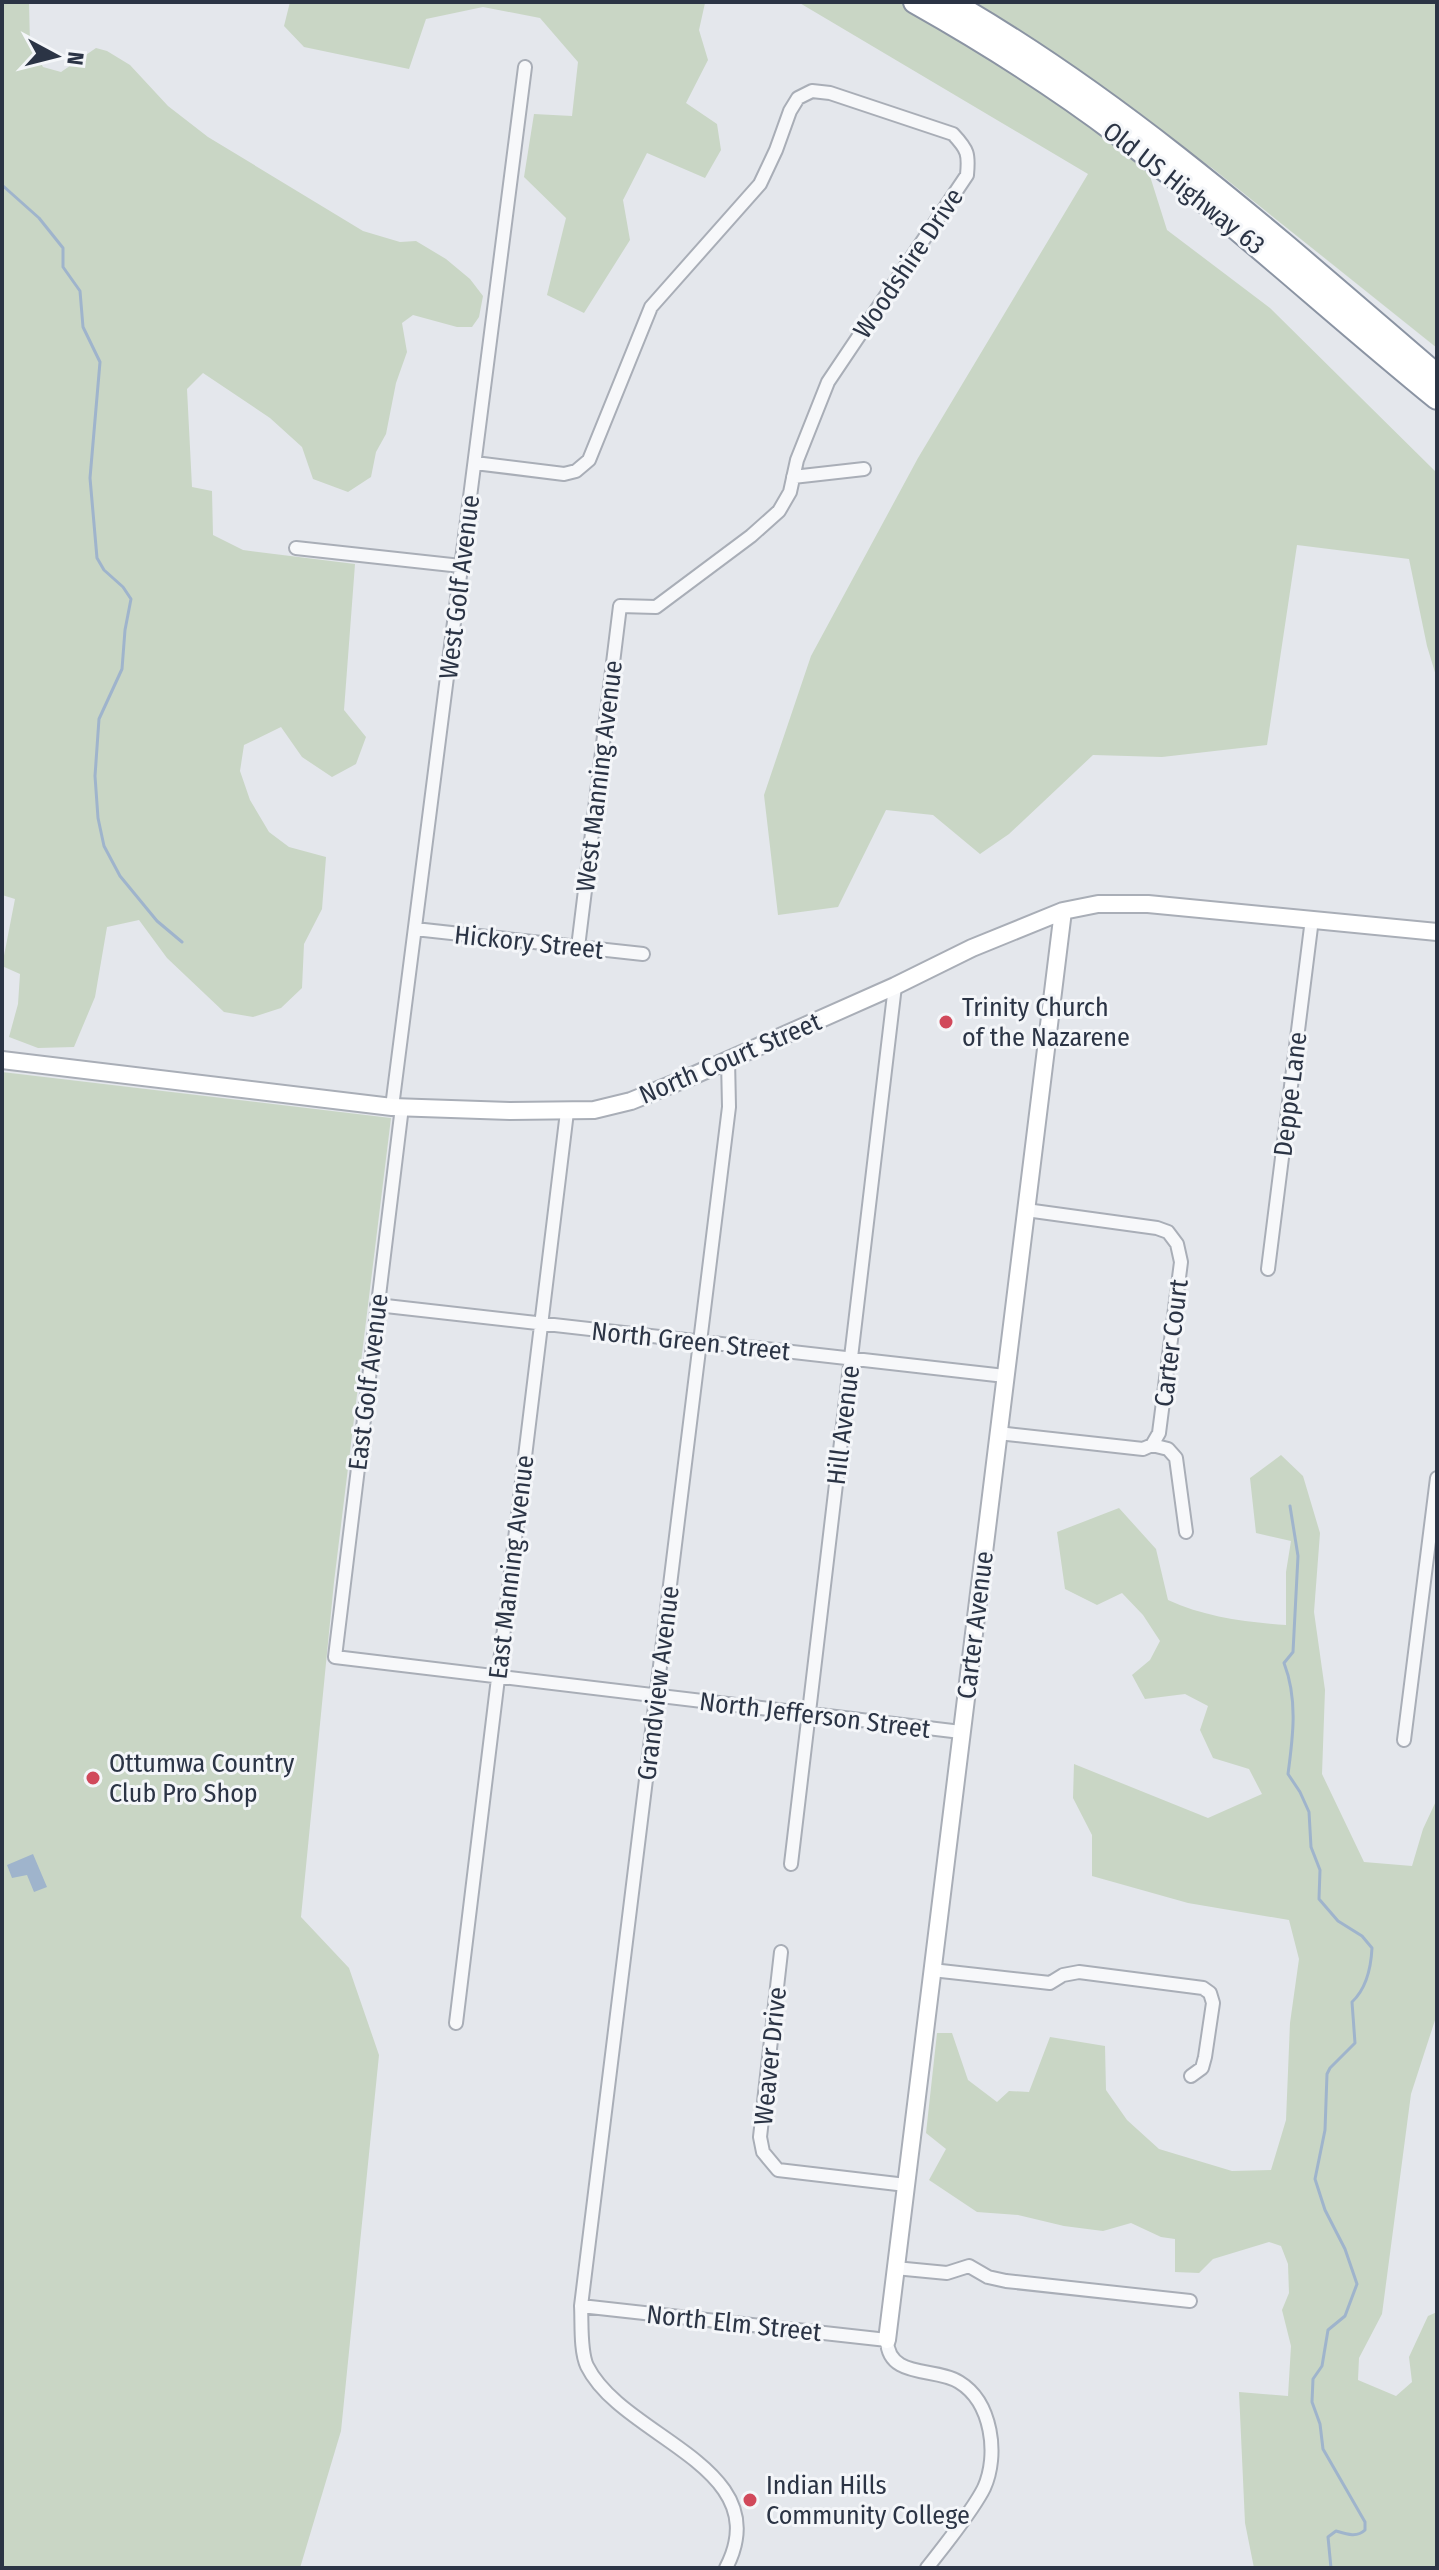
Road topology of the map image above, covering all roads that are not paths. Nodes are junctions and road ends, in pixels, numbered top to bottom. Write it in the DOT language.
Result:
graph roads {
  1 [pos="915,2"];
  2 [pos="950,2"];
  3 [pos="525,67"];
  4 [pos="1437,376"];
  5 [pos="1437,398"];
  6 [pos="475,463"];
  7 [pos="864,469"];
  8 [pos="793,477"];
  9 [pos="296,548"];
  10 [pos="461,566"];
  11 [pos="620,606"];
  12 [pos="1063,911"];
  13 [pos="1312,919"];
  14 [pos="415,929"];
  15 [pos="1437,932"];
  16 [pos="578,947"];
  17 [pos="643,954"];
  18 [pos="895,986"];
  19 [pos="728,1059"];
  20 [pos="2,1060"];
  21 [pos="397,1107"];
  22 [pos="567,1112"];
  23 [pos="1026,1210"];
  24 [pos="1268,1269"];
  25 [pos="377,1305"];
  26 [pos="541,1324"];
  27 [pos="700,1342"];
  28 [pos="851,1359"];
  29 [pos="1005,1376"];
  30 [pos="998,1433"];
  31 [pos="1152,1445"];
  32 [pos="1437,1478"];
  33 [pos="1186,1532"];
  34 [pos="335,1657"];
  35 [pos="498,1676"];
  36 [pos="657,1696"];
  37 [pos="809,1714"];
  38 [pos="961,1732"];
  39 [pos="1404,1740"];
  40 [pos="791,1864"];
  41 [pos="781,1952"];
  42 [pos="932,1970"];
  43 [pos="456,2023"];
  44 [pos="1191,2076"];
  45 [pos="906,2185"];
  46 [pos="895,2268"];
  47 [pos="1190,2301"];
  48 [pos="581,2306"];
  49 [pos="887,2340"];
  50 [pos="726,2568"];
  51 [pos="927,2568"];
  1 -- 5 [label="highway, Old US Highway 63"];
  2 -- 4 [label="highway"];
  3 -- 6 [label="street, West Golf Avenue"];
  6 -- 8 [label="street, Woodshire Drive"];
  6 -- 10 [label="street, West Golf Avenue"];
  7 -- 8 [label="street"];
  8 -- 11 [label="street, Woodshire Drive"];
  9 -- 10 [label="street"];
  10 -- 14 [label="street, West Golf Avenue"];
  11 -- 16 [label="street, West Manning Avenue"];
  12 -- 13 [label="main road, North Court Street"];
  12 -- 18 [label="main road, North Court Street"];
  12 -- 23 [label="main road, Carter Avenue"];
  13 -- 15 [label="main road, North Court Street"];
  13 -- 24 [label="street, Deppe Lane"];
  14 -- 16 [label="street, Hickory Street"];
  14 -- 21 [label="street, West Golf Avenue"];
  16 -- 17 [label="street, Hickory Street"];
  18 -- 19 [label="main road, North Court Street"];
  18 -- 28 [label="street, Hill Avenue"];
  19 -- 22 [label="main road, North Court Street"];
  19 -- 27 [label="street, Grandview Avenue"];
  20 -- 21 [label="main road, North Court Street"];
  21 -- 22 [label="main road, North Court Street"];
  21 -- 25 [label="street, East Golf Avenue"];
  22 -- 26 [label="street, East Manning Avenue"];
  23 -- 29 [label="main road, Carter Avenue"];
  23 -- 31 [label="street, Carter Court"];
  25 -- 26 [label="street, North Green Street"];
  25 -- 34 [label="street, East Golf Avenue"];
  26 -- 27 [label="street, North Green Street"];
  26 -- 35 [label="street, East Manning Avenue"];
  27 -- 28 [label="street, North Green Street"];
  27 -- 36 [label="street, Grandview Avenue"];
  28 -- 29 [label="street, North Green Street"];
  28 -- 37 [label="street, Hill Avenue"];
  29 -- 30 [label="main road, Carter Avenue"];
  30 -- 31 [label="street, Carter Court"];
  30 -- 38 [label="main road, Carter Avenue"];
  31 -- 33 [label="street"];
  32 -- 39 [label="street"];
  34 -- 35 [label="street, North Jefferson Street"];
  35 -- 36 [label="street, North Jefferson Street"];
  35 -- 43 [label="street, East Manning Avenue"];
  36 -- 37 [label="street, North Jefferson Street"];
  36 -- 48 [label="street, Grandview Avenue"];
  37 -- 38 [label="street, North Jefferson Street"];
  37 -- 40 [label="street, Hill Avenue"];
  38 -- 42 [label="main road, Carter Avenue"];
  41 -- 45 [label="street, Weaver Drive"];
  42 -- 44 [label="street"];
  42 -- 45 [label="main road, Carter Avenue"];
  45 -- 46 [label="main road, Carter Avenue"];
  46 -- 47 [label="street"];
  46 -- 49 [label="main road, Carter Avenue"];
  48 -- 49 [label="street, North Elm Street"];
  48 -- 50 [label="street, Grandview Avenue"];
  49 -- 51 [label="street"];
}
